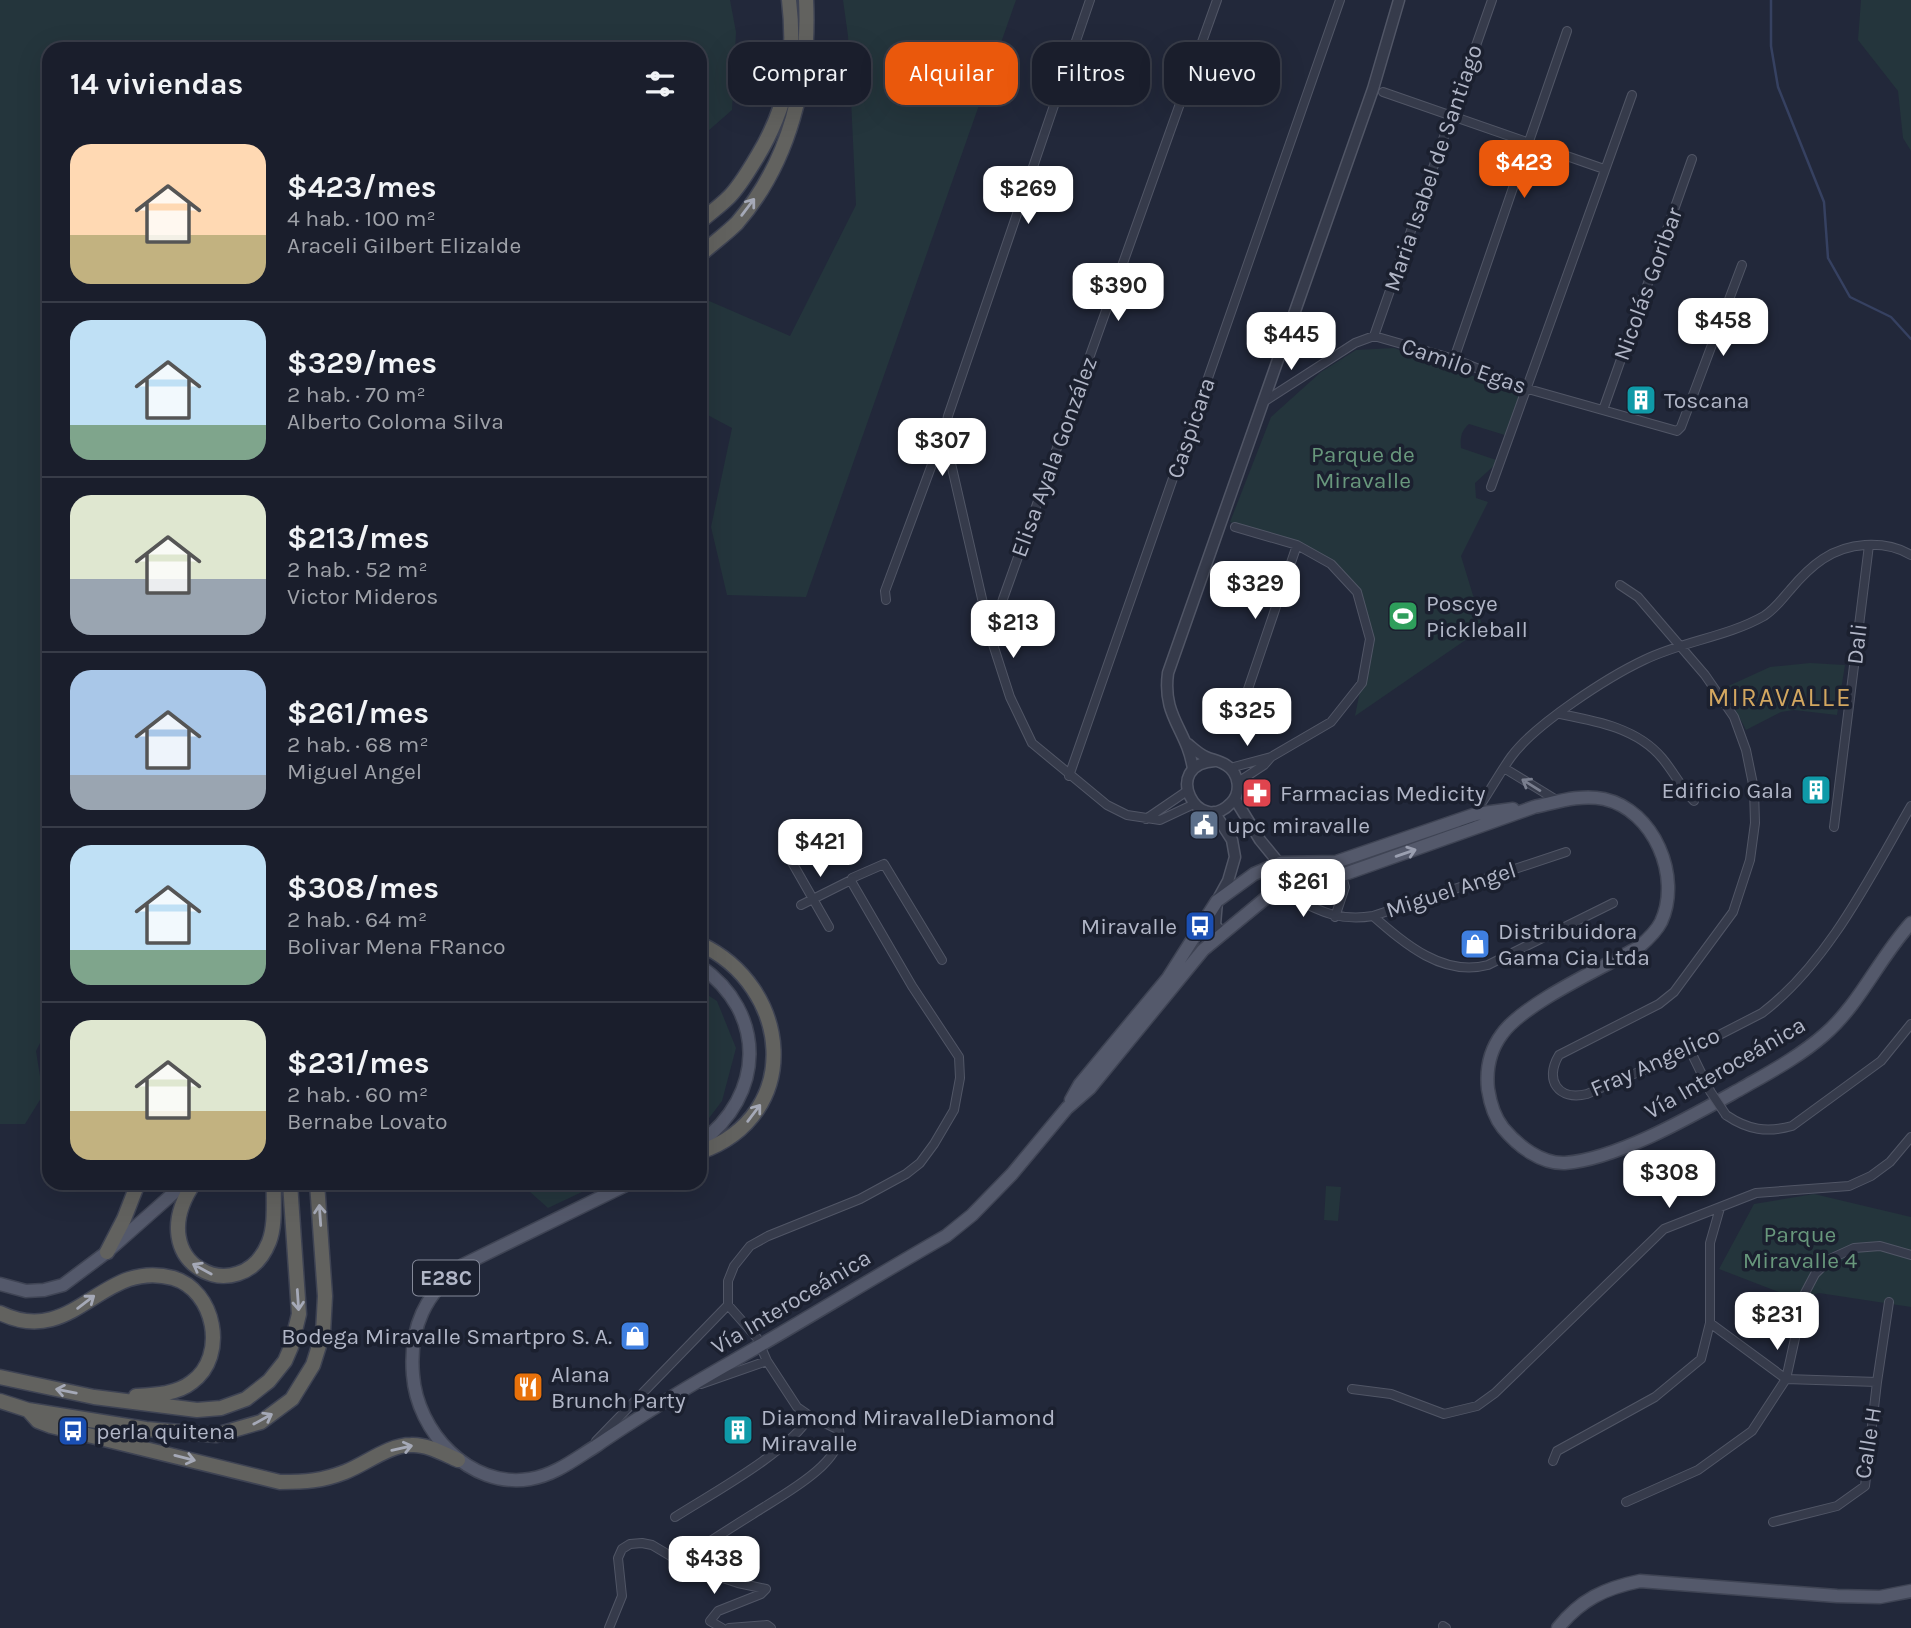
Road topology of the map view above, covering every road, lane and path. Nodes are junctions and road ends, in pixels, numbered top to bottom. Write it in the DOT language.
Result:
graph roads {
  1 [pos="789,0"];
  2 [pos="806,0"];
  3 [pos="1090,0"];
  4 [pos="1217,0"];
  5 [pos="1340,0"];
  6 [pos="1399,0"];
  7 [pos="1492,0"];
  8 [pos="1567,31"];
  9 [pos="1383,92"];
  10 [pos="1632,95"];
  11 [pos="1451,114"];
  12 [pos="1528,142"];
  13 [pos="1692,159"];
  14 [pos="1604,169"];
  15 [pos="707,216"];
  16 [pos="707,249"];
  17 [pos="1742,265"];
  18 [pos="1374,336"];
  19 [pos="1454,359"];
  20 [pos="1528,388"];
  21 [pos="1265,401"];
  22 [pos="1603,410"];
  23 [pos="942,446"];
  24 [pos="950,458"];
  25 [pos="933,459"];
  26 [pos="1491,487"];
  27 [pos="1235,527"];
  28 [pos="1297,545"];
  29 [pos="1869,545"];
  30 [pos="1911,555"];
  31 [pos="1620,585"];
  32 [pos="1003,599"];
  33 [pos="886,600"];
  34 [pos="982,601"];
  35 [pos="991,638"];
  36 [pos="1679,646"];
  37 [pos="1239,708"];
  38 [pos="1560,714"];
  39 [pos="1188,744"];
  40 [pos="1271,757"];
  41 [pos="1215,761"];
  42 [pos="1230,768"];
  43 [pos="1504,768"];
  44 [pos="1193,769"];
  45 [pos="1069,776"];
  46 [pos="1238,782"];
  47 [pos="1187,790"];
  48 [pos="1234,799"];
  49 [pos="1559,801"];
  50 [pos="1695,801"];
  51 [pos="1194,804"];
  52 [pos="1911,806"];
  53 [pos="1534,807"];
  54 [pos="1214,812"];
  55 [pos="1476,814"];
  56 [pos="1146,819"];
  57 [pos="1834,827"];
  58 [pos="1459,834"];
  59 [pos="1566,852"];
  60 [pos="789,857"];
  61 [pos="1337,861"];
  62 [pos="1280,863"];
  63 [pos="1342,875"];
  64 [pos="851,880"];
  65 [pos="1284,892"];
  66 [pos="1267,897"];
  67 [pos="813,899"];
  68 [pos="1217,901"];
  69 [pos="1613,903"];
  70 [pos="801,905"];
  71 [pos="1911,915"];
  72 [pos="1373,916"];
  73 [pos="1335,917"];
  74 [pos="1908,926"];
  75 [pos="829,927"];
  76 [pos="1222,933"];
  77 [pos="707,948"];
  78 [pos="942,960"];
  79 [pos="707,971"];
  80 [pos="1911,1024"];
  81 [pos="1690,1049"];
  82 [pos="1067,1108"];
  83 [pos="707,1137"];
  84 [pos="1911,1137"];
  85 [pos="707,1149"];
  86 [pos="135,1190"];
  87 [pos="177,1190"];
  88 [pos="189,1190"];
  89 [pos="273,1190"];
  90 [pos="290,1190"];
  91 [pos="317,1190"];
  92 [pos="616,1190"];
  93 [pos="1720,1208"];
  94 [pos="107,1252"];
  95 [pos="1911,1255"];
  96 [pos="0,1284"];
  97 [pos="1889,1302"];
  98 [pos="728,1304"];
  99 [pos="0,1313"];
  100 [pos="1710,1323"];
  101 [pos="762,1345"];
  102 [pos="767,1361"];
  103 [pos="0,1377"];
  104 [pos="1786,1379"];
  105 [pos="1877,1382"];
  106 [pos="687,1387"];
  107 [pos="1352,1389"];
  108 [pos="94,1397"];
  109 [pos="0,1401"];
  110 [pos="28,1410"];
  111 [pos="810,1416"];
  112 [pos="585,1453"];
  113 [pos="458,1460"];
  114 [pos="1553,1461"];
  115 [pos="1626,1502"];
  116 [pos="675,1517"];
  117 [pos="1773,1522"];
  118 [pos="680,1561"];
  119 [pos="1911,1591"];
  120 [pos="610,1628"];
  121 [pos="722,1628"];
  122 [pos="729,1628"];
  123 [pos="771,1628"];
  124 [pos="1558,1628"];
  1 -- 15 [label="highway"];
  16 -- 2 [label="highway, one-way"];
  3 -- 23 [label="street"];
  4 -- 32 [label="street, Elisa Ayala González"];
  5 -- 45 [label="street, Caspicara"];
  6 -- 21 [label="street"];
  7 -- 11 [label="street, Maria Isabel de Santiago"];
  8 -- 12 [label="street"];
  9 -- 11 [label="street"];
  10 -- 14 [label="street"];
  11 -- 12 [label="street"];
  11 -- 18 [label="street, Maria Isabel de Santiago"];
  12 -- 14 [label="street"];
  12 -- 19 [label="street"];
  13 -- 22 [label="street, Nicolás Goribar"];
  14 -- 20 [label="street"];
  17 -- 22 [label="street, Camilo Egas"];
  18 -- 19 [label="street, Camilo Egas"];
  18 -- 21 [label="street, Camilo Egas"];
  19 -- 20 [label="street, Camilo Egas"];
  20 -- 22 [label="street, Camilo Egas"];
  20 -- 26 [label="street"];
  21 -- 39 [label="street"];
  23 -- 24 [label="street"];
  23 -- 25 [label="street"];
  24 -- 25 [label="street"];
  24 -- 34 [label="street"];
  25 -- 33 [label="street"];
  27 -- 28 [label="street"];
  28 -- 37 [label="street"];
  28 -- 40 [label="street"];
  29 -- 30 [label="street"];
  29 -- 36 [label="street"];
  29 -- 57 [label="street, Dali"];
  31 -- 36 [label="street, Fray Angelico"];
  32 -- 34 [label="street"];
  32 -- 35 [label="street, Elisa Ayala González"];
  34 -- 35 [label="street"];
  35 -- 45 [label="street"];
  36 -- 38 [label="street"];
  36 -- 81 [label="street, Fray Angelico"];
  38 -- 43 [label="street"];
  38 -- 50 [label="street"];
  39 -- 41 [label="street"];
  39 -- 44 [label="street"];
  40 -- 42 [label="street"];
  40 -- 46 [label="street"];
  41 -- 42 [label="street"];
  41 -- 44 [label="street"];
  42 -- 46 [label="street"];
  49 -- 43 [label="street, one-way"];
  43 -- 55 [label="street"];
  44 -- 47 [label="street"];
  45 -- 56 [label="street"];
  46 -- 48 [label="street"];
  47 -- 51 [label="street"];
  47 -- 56 [label="street"];
  48 -- 54 [label="street"];
  48 -- 62 [label="street"];
  49 -- 53 [label="main road, Vía Interoceánica"];
  49 -- 74 [label="main road, Vía Interoceánica"];
  51 -- 54 [label="street"];
  51 -- 56 [label="street"];
  52 -- 81 [label="street, Fray Angelico"];
  53 -- 55 [label="main road, Vía Interoceánica"];
  53 -- 58 [label="main road, Vía Interoceánica"];
  54 -- 68 [label="street"];
  55 -- 58 [label="street"];
  55 -- 61 [label="main road, Vía Interoceánica"];
  63 -- 58 [label="main road, Vía Interoceánica, one-way"];
  59 -- 72 [label="street, Miguel Angel"];
  60 -- 67 [label="street"];
  61 -- 62 [label="main road, Vía Interoceánica"];
  61 -- 63 [label="street"];
  62 -- 66 [label="street"];
  62 -- 68 [label="main road, Vía Interoceánica"];
  63 -- 65 [label="main road, Vía Interoceánica"];
  63 -- 73 [label="street"];
  64 -- 67 [label="street"];
  64 -- 78 [label="street"];
  64 -- 98 [label="street"];
  65 -- 66 [label="main road, Vía Interoceánica"];
  65 -- 73 [label="street, Miguel Angel"];
  66 -- 76 [label="main road, Vía Interoceánica"];
  67 -- 70 [label="street"];
  67 -- 75 [label="street"];
  68 -- 76 [label="street"];
  68 -- 82 [label="main road, Vía Interoceánica"];
  69 -- 72 [label="street"];
  71 -- 74 [label="main road, Vía Interoceánica"];
  72 -- 73 [label="street, Miguel Angel"];
  76 -- 82 [label="main road, Vía Interoceánica"];
  85 -- 77 [label="highway, one-way"];
  79 -- 83 [label="main road"];
  80 -- 81 [label="street, bridge"];
  82 -- 101 [label="main road, Vía Interoceánica / E28C"];
  84 -- 93 [label="street"];
  86 -- 94 [label="highway"];
  87 -- 94 [label="main road"];
  89 -- 88 [label="highway, one-way"];
  90 -- 108 [label="highway, one-way"];
  110 -- 91 [label="highway, one-way"];
  92 -- 113 [label="main road, Vía Interoceánica / E28C"];
  93 -- 100 [label="street"];
  93 -- 107 [label="street"];
  94 -- 96 [label="main road"];
  95 -- 104 [label="street"];
  97 -- 105 [label="street, Calle H"];
  98 -- 101 [label="street"];
  98 -- 112 [label="street"];
  99 -- 108 [label="highway, one-way"];
  100 -- 104 [label="street"];
  100 -- 114 [label="street"];
  101 -- 102 [label="street"];
  101 -- 106 [label="main road, Vía Interoceánica / E28C"];
  102 -- 106 [label="street"];
  102 -- 111 [label="street"];
  108 -- 103 [label="highway, one-way"];
  104 -- 105 [label="street"];
  104 -- 115 [label="street"];
  105 -- 117 [label="street, Calle H"];
  106 -- 112 [label="main road, Vía Interoceánica / E28C"];
  109 -- 110 [label="highway"];
  110 -- 113 [label="highway, one-way"];
  111 -- 116 [label="street"];
  111 -- 118 [label="street"];
  112 -- 113 [label="main road, Vía Interoceánica / E28C"];
  118 -- 120 [label="street"];
  118 -- 121 [label="street"];
  119 -- 124 [label="main road"];
  122 -- 123 [label="street"];
}
